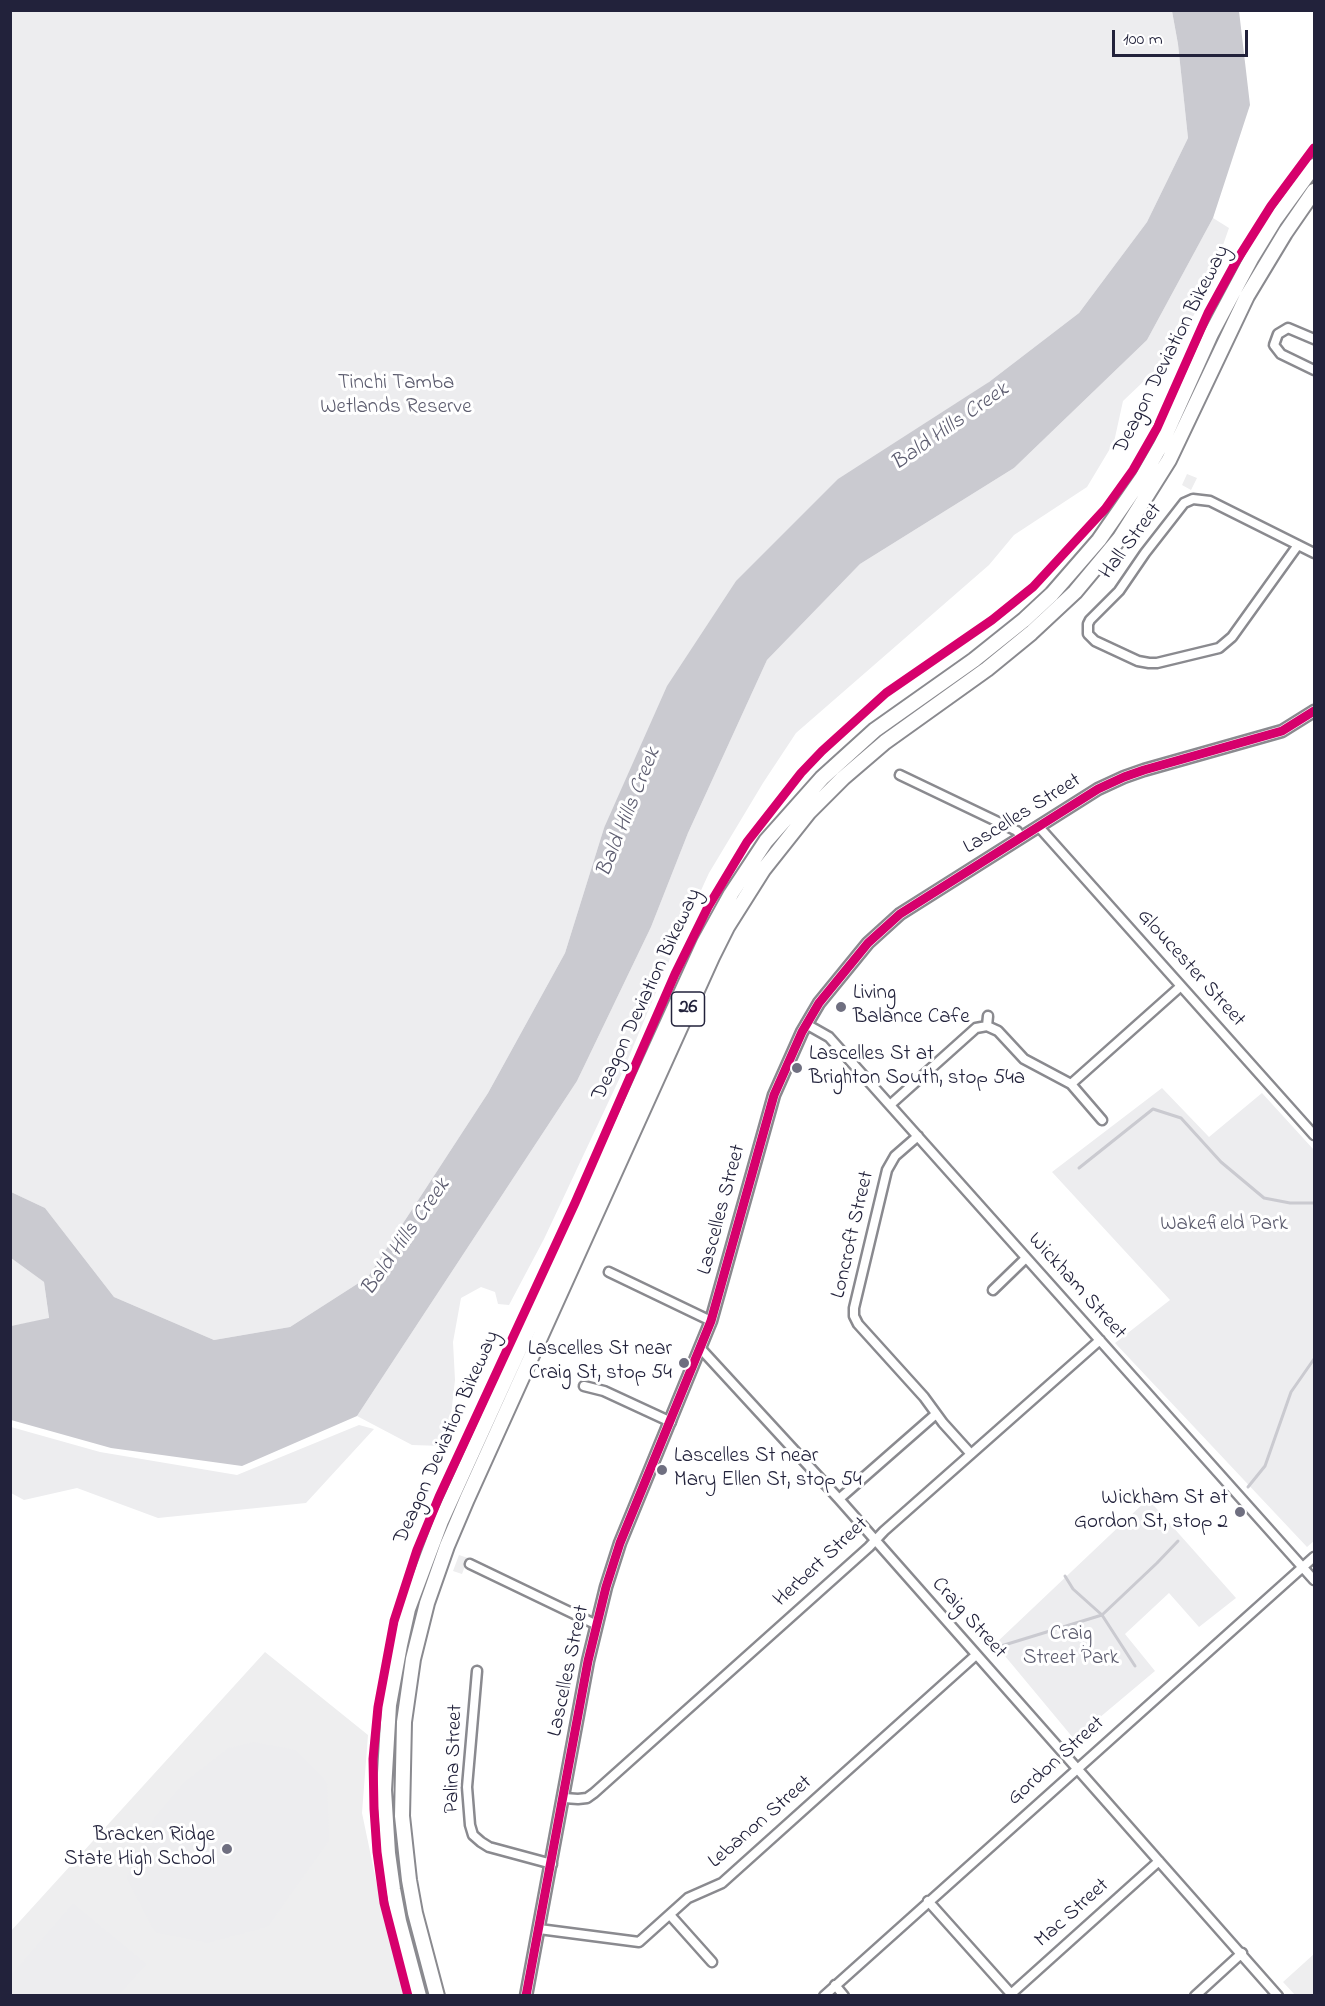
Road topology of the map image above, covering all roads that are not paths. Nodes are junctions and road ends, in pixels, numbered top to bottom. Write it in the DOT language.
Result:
graph roads {
  1 [pos="1314,166"];
  2 [pos="1314,191"];
  3 [pos="1314,339"];
  4 [pos="1314,370"];
  5 [pos="1298,545"];
  6 [pos="1314,553"];
  7 [pos="1314,711"];
  8 [pos="900,775"];
  9 [pos="1039,826"];
  10 [pos="1021,837"];
  11 [pos="1181,986"];
  12 [pos="988,1016"];
  13 [pos="806,1024"];
  14 [pos="987,1026"];
  15 [pos="1071,1084"];
  16 [pos="890,1105"];
  17 [pos="1102,1120"];
  18 [pos="1314,1135"];
  19 [pos="918,1136"];
  20 [pos="1026,1258"];
  21 [pos="609,1272"];
  22 [pos="993,1290"];
  23 [pos="711,1321"];
  24 [pos="1100,1340"];
  25 [pos="701,1349"];
  26 [pos="584,1386"];
  27 [pos="936,1414"];
  28 [pos="670,1422"];
  29 [pos="971,1454"];
  30 [pos="839,1499"];
  31 [pos="874,1541"];
  32 [pos="1314,1557"];
  33 [pos="470,1564"];
  34 [pos="1303,1567"];
  35 [pos="1314,1581"];
  36 [pos="597,1625"];
  37 [pos="976,1655"];
  38 [pos="477,1671"];
  39 [pos="1077,1769"];
  40 [pos="564,1798"];
  41 [pos="1160,1861"];
  42 [pos="552,1864"];
  43 [pos="928,1901"];
  44 [pos="670,1915"];
  45 [pos="539,1929"];
  46 [pos="1242,1953"];
  47 [pos="712,1962"];
  48 [pos="836,1986"];
  49 [pos="1012,1994"];
  50 [pos="419,1995"];
  51 [pos="437,1995"];
  52 [pos="526,1995"];
  53 [pos="824,1995"];
  54 [pos="844,1995"];
  55 [pos="1195,1995"];
  56 [pos="1278,1995"];
  1 -- 50 [label="highway, 26"];
  2 -- 51 [label="highway, 26"];
  3 -- 4 [label="street"];
  5 -- 5 [label="street, Hall Street"];
  5 -- 6 [label="street, Hall Street"];
  7 -- 9 [label="street, Lascelles Street"];
  8 -- 10 [label="street"];
  9 -- 10 [label="street, Lascelles Street"];
  9 -- 11 [label="street, Gloucester Street"];
  10 -- 13 [label="street, Lascelles Street"];
  11 -- 15 [label="street"];
  11 -- 18 [label="street, Gloucester Street"];
  12 -- 14 [label="street"];
  13 -- 16 [label="street, Wickham Street"];
  13 -- 23 [label="street, Lascelles Street"];
  14 -- 15 [label="street"];
  14 -- 16 [label="street"];
  15 -- 17 [label="street"];
  16 -- 19 [label="street, Wickham Street"];
  19 -- 20 [label="street, Wickham Street"];
  19 -- 27 [label="street, Loncroft Street"];
  20 -- 22 [label="street"];
  20 -- 24 [label="street, Wickham Street"];
  21 -- 23 [label="street"];
  23 -- 25 [label="street, Lascelles Street"];
  24 -- 29 [label="street, Herbert Street"];
  24 -- 34 [label="street, Wickham Street"];
  25 -- 28 [label="street, Lascelles Street"];
  25 -- 30 [label="street, Craig Street"];
  26 -- 28 [label="street"];
  27 -- 29 [label="street, Loncroft Street"];
  27 -- 30 [label="street"];
  28 -- 36 [label="street, Lascelles Street"];
  29 -- 31 [label="street, Herbert Street"];
  30 -- 31 [label="street, Craig Street"];
  31 -- 37 [label="street, Craig Street"];
  31 -- 40 [label="street, Herbert Street"];
  32 -- 34 [label="street, Gordon Street"];
  33 -- 36 [label="street"];
  34 -- 35 [label="street, Wickham Street"];
  34 -- 39 [label="street, Gordon Street"];
  36 -- 40 [label="street, Lascelles Street"];
  37 -- 39 [label="street, Craig Street"];
  37 -- 44 [label="street, Lebanon Street"];
  38 -- 42 [label="street, Palina Street"];
  39 -- 41 [label="street, Craig Street"];
  39 -- 43 [label="street, Gordon Street"];
  40 -- 42 [label="street, Lascelles Street"];
  41 -- 46 [label="street, Craig Street"];
  41 -- 49 [label="street, Mac Street"];
  42 -- 45 [label="street, Lascelles Street"];
  43 -- 48 [label="street, Gordon Street"];
  43 -- 49 [label="street"];
  44 -- 45 [label="street, Lebanon Street"];
  44 -- 47 [label="street"];
  45 -- 52 [label="street, Lascelles Street"];
  46 -- 55 [label="street"];
  46 -- 56 [label="street, Craig Street"];
  48 -- 53 [label="street, Gordon Street"];
  48 -- 54 [label="street"];
}
